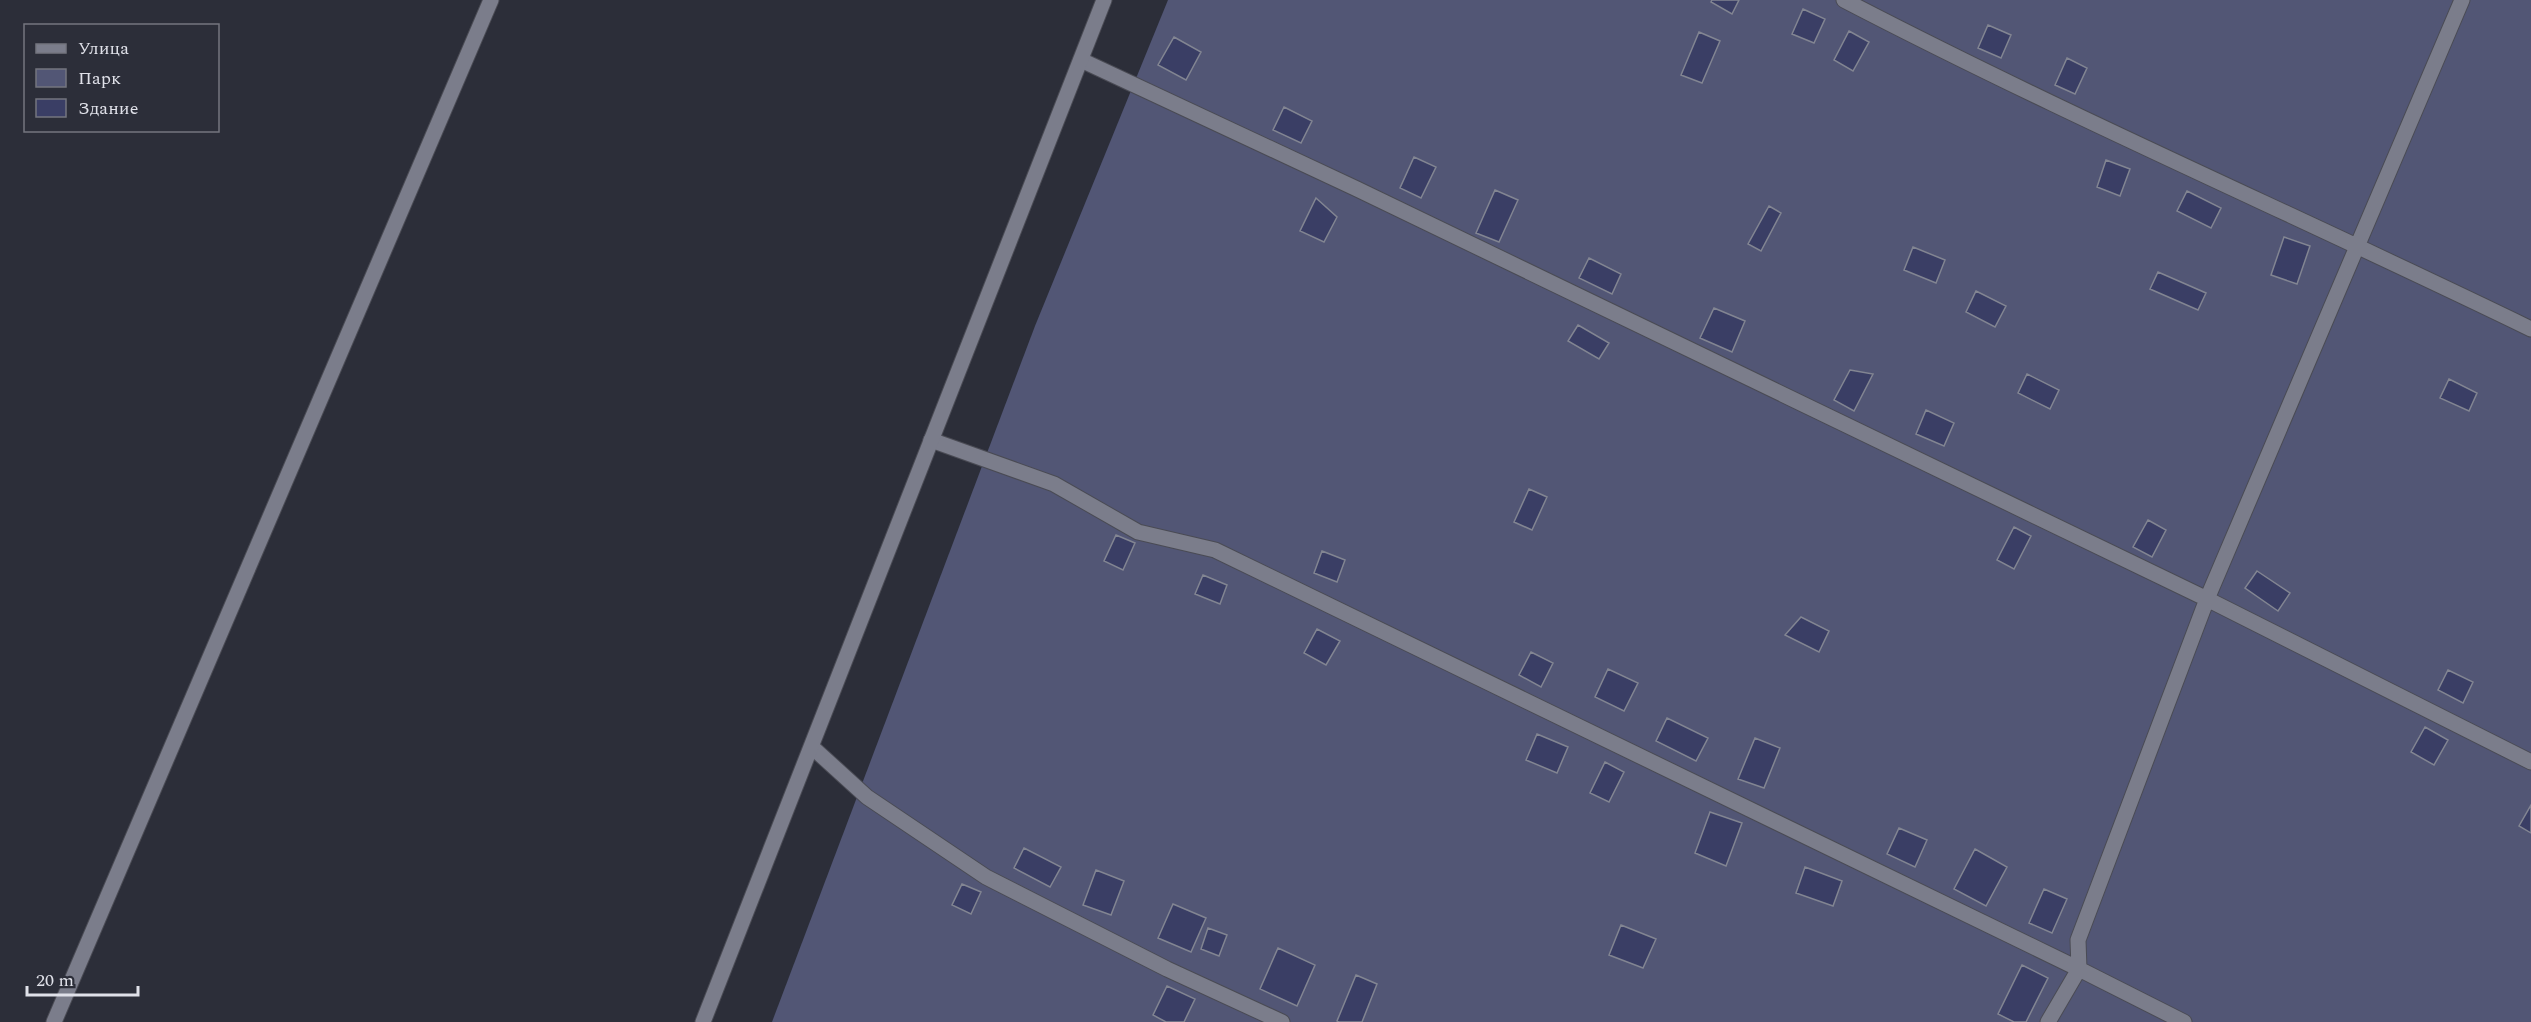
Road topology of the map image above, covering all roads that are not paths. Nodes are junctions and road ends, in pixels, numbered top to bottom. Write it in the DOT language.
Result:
graph roads {
  1 [pos="491,0"];
  2 [pos="1104,0"];
  3 [pos="1844,0"];
  4 [pos="2462,0"];
  5 [pos="1081,60"];
  6 [pos="2358,245"];
  7 [pos="2531,329"];
  8 [pos="931,440"];
  9 [pos="2207,599"];
  10 [pos="812,747"];
  11 [pos="2531,762"];
  12 [pos="2079,969"];
  13 [pos="54,1022"];
  14 [pos="703,1022"];
  15 [pos="1282,1022"];
  16 [pos="2048,1022"];
  17 [pos="2184,1022"];
  1 -- 13 [label="street"];
  2 -- 5 [label="street"];
  3 -- 6 [label="street"];
  4 -- 6 [label="street"];
  5 -- 8 [label="street"];
  5 -- 9 [label="street"];
  6 -- 7 [label="street"];
  6 -- 9 [label="street"];
  8 -- 10 [label="street"];
  8 -- 12 [label="street"];
  9 -- 11 [label="street"];
  9 -- 12 [label="street"];
  10 -- 14 [label="street"];
  10 -- 15 [label="street"];
  12 -- 16 [label="street"];
  12 -- 17 [label="street"];
}
